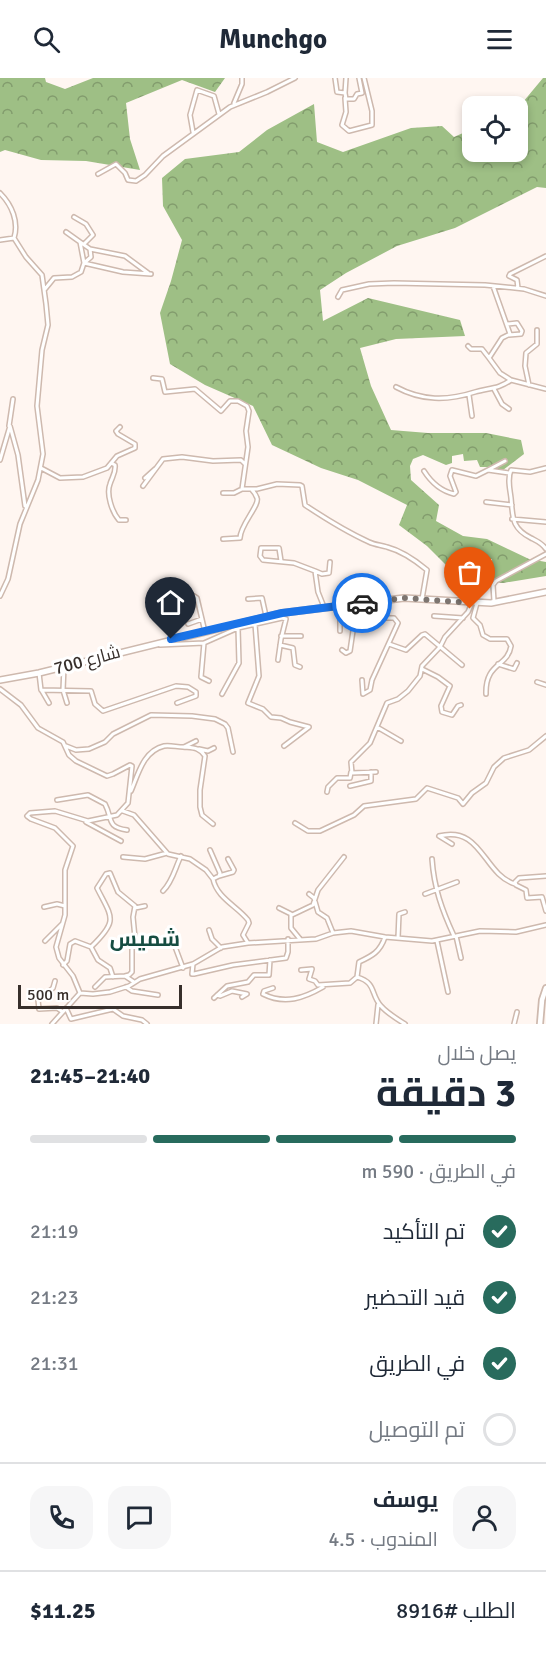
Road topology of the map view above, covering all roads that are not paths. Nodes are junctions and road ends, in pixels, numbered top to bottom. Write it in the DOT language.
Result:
graph roads {
  1 [pos="242,78"];
  2 [pos="295,78"];
  3 [pos="335,78"];
  4 [pos="346,78"];
  5 [pos="359,78"];
  6 [pos="364,78"];
  7 [pos="345,93"];
  8 [pos="345,98"];
  9 [pos="234,105"];
  10 [pos="219,114"];
  11 [pos="193,132"];
  12 [pos="98,174"];
  13 [pos="136,181"];
  14 [pos="132,185"];
  15 [pos="0,193"];
  16 [pos="74,217"];
  17 [pos="66,232"];
  18 [pos="14,238"];
  19 [pos="0,240"];
  20 [pos="82,243"];
  21 [pos="90,249"];
  22 [pos="546,256"];
  23 [pos="84,263"];
  24 [pos="493,286"];
  25 [pos="518,288"];
  26 [pos="45,291"];
  27 [pos="546,296"];
  28 [pos="338,297"];
  29 [pos="507,324"];
  30 [pos="537,330"];
  31 [pos="509,335"];
  32 [pos="468,346"];
  33 [pos="489,358"];
  34 [pos="153,378"];
  35 [pos="511,380"];
  36 [pos="529,385"];
  37 [pos="396,387"];
  38 [pos="494,388"];
  39 [pos="546,389"];
  40 [pos="469,395"];
  41 [pos="13,399"];
  42 [pos="509,409"];
  43 [pos="472,416"];
  44 [pos="9,426"];
  45 [pos="120,427"];
  46 [pos="0,460"];
  47 [pos="505,460"];
  48 [pos="111,463"];
  49 [pos="245,465"];
  50 [pos="41,468"];
  51 [pos="156,468"];
  52 [pos="546,468"];
  53 [pos="488,470"];
  54 [pos="424,471"];
  55 [pos="510,472"];
  56 [pos="145,478"];
  57 [pos="143,486"];
  58 [pos="242,489"];
  59 [pos="252,489"];
  60 [pos="223,493"];
  61 [pos="486,502"];
  62 [pos="512,505"];
  63 [pos="25,507"];
  64 [pos="512,519"];
  65 [pos="126,520"];
  66 [pos="546,522"];
  67 [pos="223,539"];
  68 [pos="546,549"];
  69 [pos="546,554"];
  70 [pos="281,561"];
  71 [pos="330,562"];
  72 [pos="315,571"];
  73 [pos="361,576"];
  74 [pos="546,591"];
  75 [pos="0,596"];
  76 [pos="194,596"];
  77 [pos="249,599"];
  78 [pos="422,599"];
  79 [pos="475,603"];
  80 [pos="494,603"];
  81 [pos="358,604"];
  82 [pos="340,607"];
  83 [pos="325,609"];
  84 [pos="282,615"];
  85 [pos="266,616"];
  86 [pos="434,616"];
  87 [pos="378,618"];
  88 [pos="463,618"];
  89 [pos="202,619"];
  90 [pos="188,624"];
  91 [pos="255,624"];
  92 [pos="238,628"];
  93 [pos="340,631"];
  94 [pos="205,632"];
  95 [pos="281,636"];
  96 [pos="301,636"];
  97 [pos="204,643"];
  98 [pos="153,644"];
  99 [pos="389,644"];
  100 [pos="280,645"];
  101 [pos="440,646"];
  102 [pos="342,650"];
  103 [pos="278,660"];
  104 [pos="498,663"];
  105 [pos="517,663"];
  106 [pos="462,665"];
  107 [pos="64,667"];
  108 [pos="300,667"];
  109 [pos="422,669"];
  110 [pos="39,673"];
  111 [pos="0,680"];
  112 [pos="362,680"];
  113 [pos="209,681"];
  114 [pos="537,682"];
  115 [pos="546,685"];
  116 [pos="0,689"];
  117 [pos="41,690"];
  118 [pos="63,690"];
  119 [pos="222,694"];
  120 [pos="486,694"];
  121 [pos="49,703"];
  122 [pos="67,703"];
  123 [pos="177,703"];
  124 [pos="461,705"];
  125 [pos="377,727"];
  126 [pos="546,736"];
  127 [pos="196,741"];
  128 [pos="401,741"];
  129 [pos="66,746"];
  130 [pos="284,746"];
  131 [pos="183,747"];
  132 [pos="214,748"];
  133 [pos="198,749"];
  134 [pos="233,752"];
  135 [pos="351,772"];
  136 [pos="370,772"];
  137 [pos="376,772"];
  138 [pos="350,786"];
  139 [pos="327,792"];
  140 [pos="130,793"];
  141 [pos="57,800"];
  142 [pos="123,811"];
  143 [pos="110,817"];
  144 [pos="85,820"];
  145 [pos="295,823"];
  146 [pos="213,824"];
  147 [pos="128,830"];
  148 [pos="122,841"];
  149 [pos="452,844"];
  150 [pos="210,850"];
  151 [pos="167,853"];
  152 [pos="181,856"];
  153 [pos="123,857"];
  154 [pos="344,857"];
  155 [pos="228,859"];
  156 [pos="432,859"];
  157 [pos="219,876"];
  158 [pos="546,876"];
  159 [pos="213,879"];
  160 [pos="457,882"];
  161 [pos="515,884"];
  162 [pos="435,890"];
  163 [pos="163,891"];
  164 [pos="309,894"];
  165 [pos="425,894"];
  166 [pos="315,900"];
  167 [pos="65,906"];
  168 [pos="146,906"];
  169 [pos="44,907"];
  170 [pos="135,908"];
  171 [pos="279,908"];
  172 [pos="546,911"];
  173 [pos="405,912"];
  174 [pos="292,915"];
  175 [pos="63,922"];
  176 [pos="546,924"];
  177 [pos="209,930"];
  178 [pos="333,933"];
  179 [pos="171,936"];
  180 [pos="455,936"];
  181 [pos="385,937"];
  182 [pos="398,938"];
  183 [pos="288,939"];
  184 [pos="300,939"];
  185 [pos="45,941"];
  186 [pos="437,941"];
  187 [pos="248,943"];
  188 [pos="91,947"];
  189 [pos="221,948"];
  190 [pos="461,958"];
  191 [pos="270,960"];
  192 [pos="193,964"];
  193 [pos="63,965"];
  194 [pos="183,968"];
  195 [pos="301,970"];
  196 [pos="124,976"];
  197 [pos="113,977"];
  198 [pos="357,977"];
  199 [pos="55,981"];
  200 [pos="134,982"];
  201 [pos="326,985"];
  202 [pos="95,987"];
  203 [pos="126,987"];
  204 [pos="273,988"];
  205 [pos="546,988"];
  206 [pos="448,992"];
  207 [pos="80,993"];
  208 [pos="158,996"];
  209 [pos="242,997"];
  210 [pos="379,1004"];
  211 [pos="66,1008"];
  212 [pos="63,1012"];
  213 [pos="518,1012"];
  214 [pos="52,1024"];
  215 [pos="147,1024"];
  216 [pos="376,1024"];
  217 [pos="405,1024"];
  218 [pos="514,1024"];
  219 [pos="540,1024"];
  1 -- 9 [label="street"];
  2 -- 9 [label="street"];
  3 -- 7 [label="street"];
  4 -- 7 [label="street"];
  5 -- 8 [label="street"];
  6 -- 8 [label="street"];
  7 -- 8 [label="street"];
  9 -- 10 [label="street"];
  10 -- 11 [label="street"];
  10 -- 11 [label="street"];
  11 -- 13 [label="street"];
  12 -- 13 [label="street"];
  13 -- 14 [label="street"];
  15 -- 18 [label="street"];
  16 -- 20 [label="street"];
  17 -- 20 [label="street"];
  18 -- 19 [label="street"];
  18 -- 26 [label="street"];
  20 -- 21 [label="street"];
  20 -- 23 [label="street"];
  21 -- 23 [label="street"];
  21 -- 23 [label="street"];
  22 -- 25 [label="street"];
  23 -- 26 [label="street"];
  24 -- 25 [label="street"];
  24 -- 28 [label="street"];
  24 -- 29 [label="street"];
  25 -- 27 [label="street"];
  26 -- 50 [label="street"];
  29 -- 31 [label="street"];
  29 -- 31 [label="street"];
  30 -- 36 [label="street"];
  31 -- 33 [label="street"];
  32 -- 33 [label="street"];
  33 -- 35 [label="street"];
  34 -- 49 [label="street"];
  35 -- 36 [label="street"];
  35 -- 38 [label="street"];
  36 -- 39 [label="street"];
  37 -- 40 [label="street"];
  38 -- 40 [label="street"];
  38 -- 42 [label="street"];
  40 -- 43 [label="street"];
  41 -- 44 [label="street"];
  44 -- 46 [label="street"];
  44 -- 63 [label="street"];
  45 -- 48 [label="street"];
  47 -- 53 [label="street"];
  48 -- 50 [label="street"];
  48 -- 65 [label="street"];
  49 -- 51 [label="street"];
  49 -- 58 [label="street"];
  50 -- 63 [label="street"];
  51 -- 56 [label="street"];
  51 -- 57 [label="street"];
  52 -- 55 [label="street"];
  53 -- 54 [label="street"];
  53 -- 55 [label="street"];
  55 -- 62 [label="street"];
  58 -- 59 [label="street"];
  58 -- 60 [label="street"];
  59 -- 67 [label="street"];
  59 -- 78 [label="street"];
  61 -- 62 [label="street"];
  62 -- 64 [label="street"];
  63 -- 75 [label="street"];
  64 -- 66 [label="street"];
  64 -- 68 [label="street"];
  69 -- 80 [label="street"];
  70 -- 70 [label="street"];
  70 -- 72 [label="street"];
  71 -- 72 [label="street"];
  72 -- 83 [label="street"];
  73 -- 81 [label="street"];
  74 -- 80 [label="main road, شارع 700"];
  76 -- 89 [label="street"];
  77 -- 85 [label="street"];
  78 -- 79 [label="main road, شارع 700"];
  78 -- 81 [label="main road, شارع 700"];
  79 -- 80 [label="main road, شارع 700"];
  79 -- 88 [label="street"];
  79 -- 104 [label="street"];
  81 -- 82 [label="main road, شارع 700"];
  81 -- 102 [label="street"];
  82 -- 83 [label="main road, شارع 700"];
  82 -- 93 [label="street"];
  83 -- 84 [label="main road, شارع 700"];
  84 -- 85 [label="main road, شارع 700"];
  84 -- 91 [label="street"];
  84 -- 95 [label="street"];
  85 -- 94 [label="main road, شارع 700"];
  86 -- 88 [label="street"];
  87 -- 99 [label="street"];
  88 -- 101 [label="street"];
  89 -- 90 [label="street"];
  89 -- 94 [label="street"];
  91 -- 92 [label="street"];
  91 -- 130 [label="street"];
  92 -- 97 [label="street"];
  92 -- 119 [label="street"];
  94 -- 98 [label="main road, شارع 700"];
  95 -- 96 [label="street"];
  95 -- 100 [label="street"];
  97 -- 98 [label="street"];
  97 -- 113 [label="street"];
  98 -- 107 [label="main road, شارع 700"];
  99 -- 101 [label="street"];
  99 -- 112 [label="street"];
  100 -- 103 [label="street"];
  100 -- 108 [label="street"];
  101 -- 106 [label="street"];
  101 -- 109 [label="street"];
  104 -- 105 [label="street"];
  104 -- 120 [label="street"];
  107 -- 110 [label="main road, شارع 700"];
  107 -- 118 [label="street"];
  109 -- 124 [label="street"];
  109 -- 125 [label="street"];
  110 -- 111 [label="main road, شارع 700"];
  110 -- 117 [label="street"];
  114 -- 115 [label="street"];
  116 -- 129 [label="street"];
  117 -- 118 [label="street"];
  117 -- 121 [label="street"];
  118 -- 122 [label="street"];
  118 -- 123 [label="street"];
  125 -- 128 [label="street"];
  125 -- 135 [label="street"];
  126 -- 145 [label="street"];
  127 -- 131 [label="street"];
  129 -- 134 [label="street"];
  129 -- 140 [label="street"];
  131 -- 133 [label="street"];
  131 -- 140 [label="street"];
  132 -- 133 [label="street"];
  133 -- 146 [label="street"];
  135 -- 136 [label="street"];
  135 -- 139 [label="street"];
  136 -- 137 [label="street"];
  136 -- 138 [label="street"];
  140 -- 142 [label="street"];
  141 -- 143 [label="street"];
  142 -- 143 [label="street"];
  142 -- 151 [label="street"];
  143 -- 144 [label="street"];
  143 -- 147 [label="street"];
  144 -- 148 [label="street"];
  144 -- 167 [label="street"];
  149 -- 161 [label="street"];
  150 -- 157 [label="street"];
  151 -- 152 [label="street"];
  151 -- 153 [label="street"];
  152 -- 159 [label="street"];
  152 -- 163 [label="street"];
  154 -- 166 [label="street"];
  155 -- 157 [label="street"];
  156 -- 162 [label="street"];
  157 -- 159 [label="street"];
  158 -- 161 [label="street"];
  159 -- 187 [label="street"];
  160 -- 162 [label="street"];
  161 -- 172 [label="street"];
  162 -- 165 [label="street"];
  162 -- 180 [label="street"];
  164 -- 166 [label="street"];
  166 -- 174 [label="street"];
  166 -- 178 [label="street"];
  167 -- 169 [label="street"];
  167 -- 175 [label="street"];
  168 -- 170 [label="street"];
  170 -- 188 [label="street"];
  170 -- 196 [label="street"];
  171 -- 174 [label="street"];
  173 -- 182 [label="street"];
  174 -- 184 [label="street"];
  175 -- 185 [label="street"];
  175 -- 193 [label="street"];
  176 -- 180 [label="street"];
  177 -- 189 [label="street"];
  178 -- 181 [label="street"];
  178 -- 184 [label="street"];
  179 -- 194 [label="street"];
  180 -- 186 [label="street"];
  180 -- 190 [label="street"];
  181 -- 182 [label="street"];
  181 -- 198 [label="street"];
  182 -- 186 [label="street"];
  183 -- 184 [label="street"];
  183 -- 187 [label="street"];
  183 -- 191 [label="street"];
  186 -- 206 [label="street"];
  187 -- 189 [label="street"];
  188 -- 193 [label="street"];
  188 -- 197 [label="street"];
  189 -- 192 [label="street"];
  191 -- 192 [label="street"];
  191 -- 209 [label="street"];
  192 -- 194 [label="street"];
  193 -- 207 [label="street"];
  194 -- 200 [label="street"];
  195 -- 201 [label="street"];
  196 -- 197 [label="street"];
  196 -- 200 [label="street"];
  197 -- 202 [label="street"];
  198 -- 201 [label="street"];
  198 -- 210 [label="street"];
  199 -- 212 [label="street"];
  200 -- 203 [label="street"];
  201 -- 204 [label="street"];
  203 -- 207 [label="street"];
  203 -- 208 [label="street"];
  205 -- 219 [label="street"];
  207 -- 211 [label="street"];
  210 -- 216 [label="street"];
  210 -- 217 [label="street"];
  211 -- 212 [label="street"];
  211 -- 215 [label="street"];
  212 -- 214 [label="street"];
  213 -- 218 [label="street"];
}
